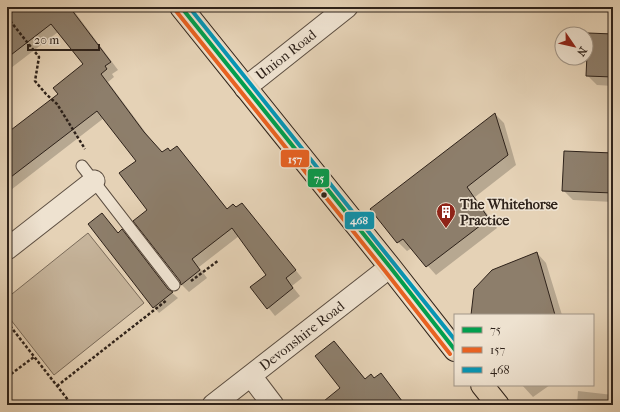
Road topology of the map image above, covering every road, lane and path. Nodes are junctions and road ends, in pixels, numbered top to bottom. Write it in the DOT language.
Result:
graph roads {
  1 [pos="180,7"];
  2 [pos="347,7"];
  3 [pos="7,17"];
  4 [pos="244,88"];
  5 [pos="88,174"];
  6 [pos="7,249"];
  7 [pos="218,260"];
  8 [pos="390,267"];
  9 [pos="188,284"];
  10 [pos="174,285"];
  11 [pos="169,298"];
  12 [pos="7,322"];
  13 [pos="454,349"];
  14 [pos="34,357"];
  15 [pos="251,376"];
  16 [pos="7,377"];
  17 [pos="57,386"];
  18 [pos="483,386"];
  19 [pos="72,405"];
  20 [pos="213,405"];
  21 [pos="273,405"];
  22 [pos="498,405"];
  1 -- 4 [label="main road"];
  2 -- 4 [label="street, Union Road"];
  3 -- 5 [label="path"];
  4 -- 8 [label="main road"];
  5 -- 6 [label="street"];
  5 -- 10 [label="lane"];
  7 -- 9 [label="path"];
  8 -- 13 [label="main road"];
  8 -- 15 [label="street, Devonshire Road"];
  11 -- 17 [label="path"];
  12 -- 14 [label="path"];
  14 -- 16 [label="path"];
  14 -- 17 [label="path"];
  15 -- 20 [label="street, Devonshire Road"];
  15 -- 21 [label="street"];
  17 -- 19 [label="path"];
  18 -- 22 [label="main road"];
}
